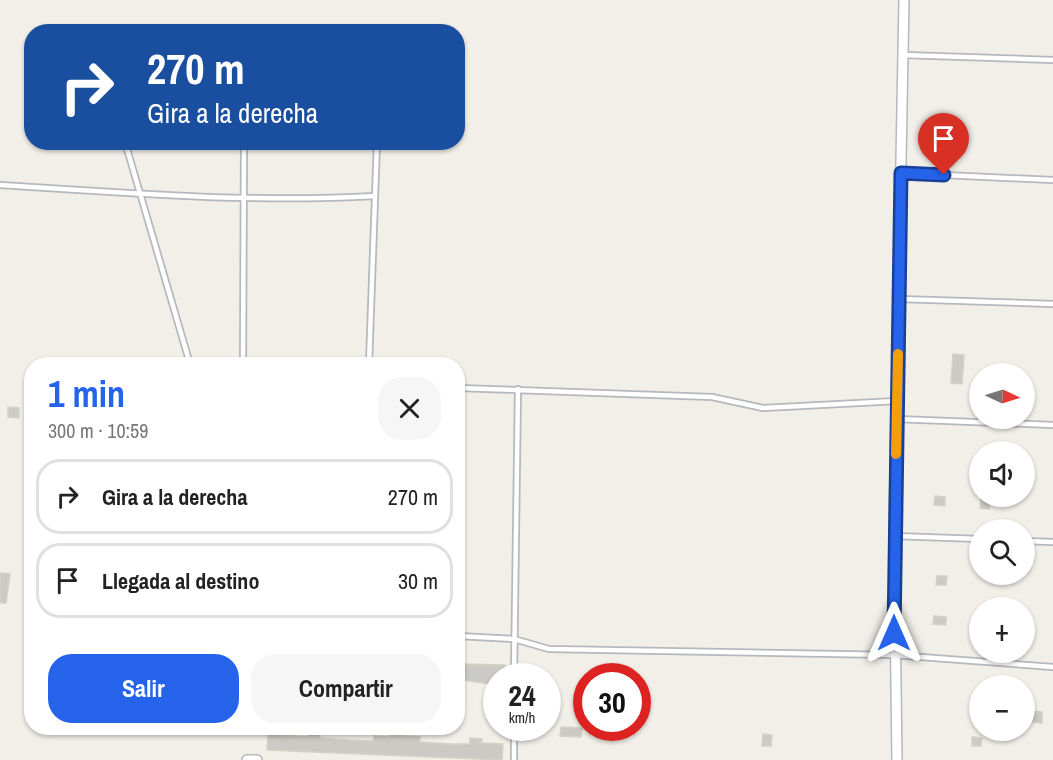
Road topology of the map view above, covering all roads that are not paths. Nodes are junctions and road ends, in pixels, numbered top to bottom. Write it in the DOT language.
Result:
graph roads {
  1 [pos="904,0"];
  2 [pos="903,55"];
  3 [pos="1053,60"];
  4 [pos="127,150"];
  5 [pos="244,150"];
  6 [pos="377,150"];
  7 [pos="901,173"];
  8 [pos="1053,180"];
  9 [pos="0,185"];
  10 [pos="140,194"];
  11 [pos="375,196"];
  12 [pos="243,198"];
  13 [pos="899,298"];
  14 [pos="1053,304"];
  15 [pos="188,357"];
  16 [pos="243,357"];
  17 [pos="369,357"];
  18 [pos="465,388"];
  19 [pos="518,389"];
  20 [pos="897,401"];
  21 [pos="896,419"];
  22 [pos="1053,425"];
  23 [pos="894,536"];
  24 [pos="969,539"];
  25 [pos="1035,541"];
  26 [pos="1053,542"];
  27 [pos="465,636"];
  28 [pos="514,639"];
  29 [pos="894,656"];
  30 [pos="514,663"];
  31 [pos="1053,667"];
  32 [pos="514,741"];
  33 [pos="247,760"];
  34 [pos="257,760"];
  35 [pos="513,760"];
  36 [pos="897,760"];
  1 -- 2 [label="street"];
  2 -- 3 [label="lane"];
  2 -- 7 [label="street"];
  4 -- 10 [label="lane"];
  5 -- 12 [label="lane"];
  6 -- 11 [label="lane"];
  7 -- 8 [label="lane"];
  7 -- 13 [label="street"];
  9 -- 10 [label="lane"];
  10 -- 12 [label="lane"];
  10 -- 15 [label="lane"];
  11 -- 12 [label="lane"];
  11 -- 17 [label="lane"];
  12 -- 16 [label="lane"];
  13 -- 14 [label="lane"];
  13 -- 20 [label="street"];
  18 -- 19 [label="lane"];
  19 -- 20 [label="lane"];
  19 -- 28 [label="lane"];
  20 -- 21 [label="street"];
  21 -- 22 [label="lane"];
  21 -- 23 [label="street"];
  23 -- 24 [label="lane"];
  23 -- 29 [label="street"];
  25 -- 26 [label="lane"];
  27 -- 28 [label="lane"];
  28 -- 29 [label="lane"];
  28 -- 30 [label="lane"];
  29 -- 31 [label="lane"];
  29 -- 36 [label="street"];
  32 -- 35 [label="lane"];
  33 -- 34 [label="street"];
}
